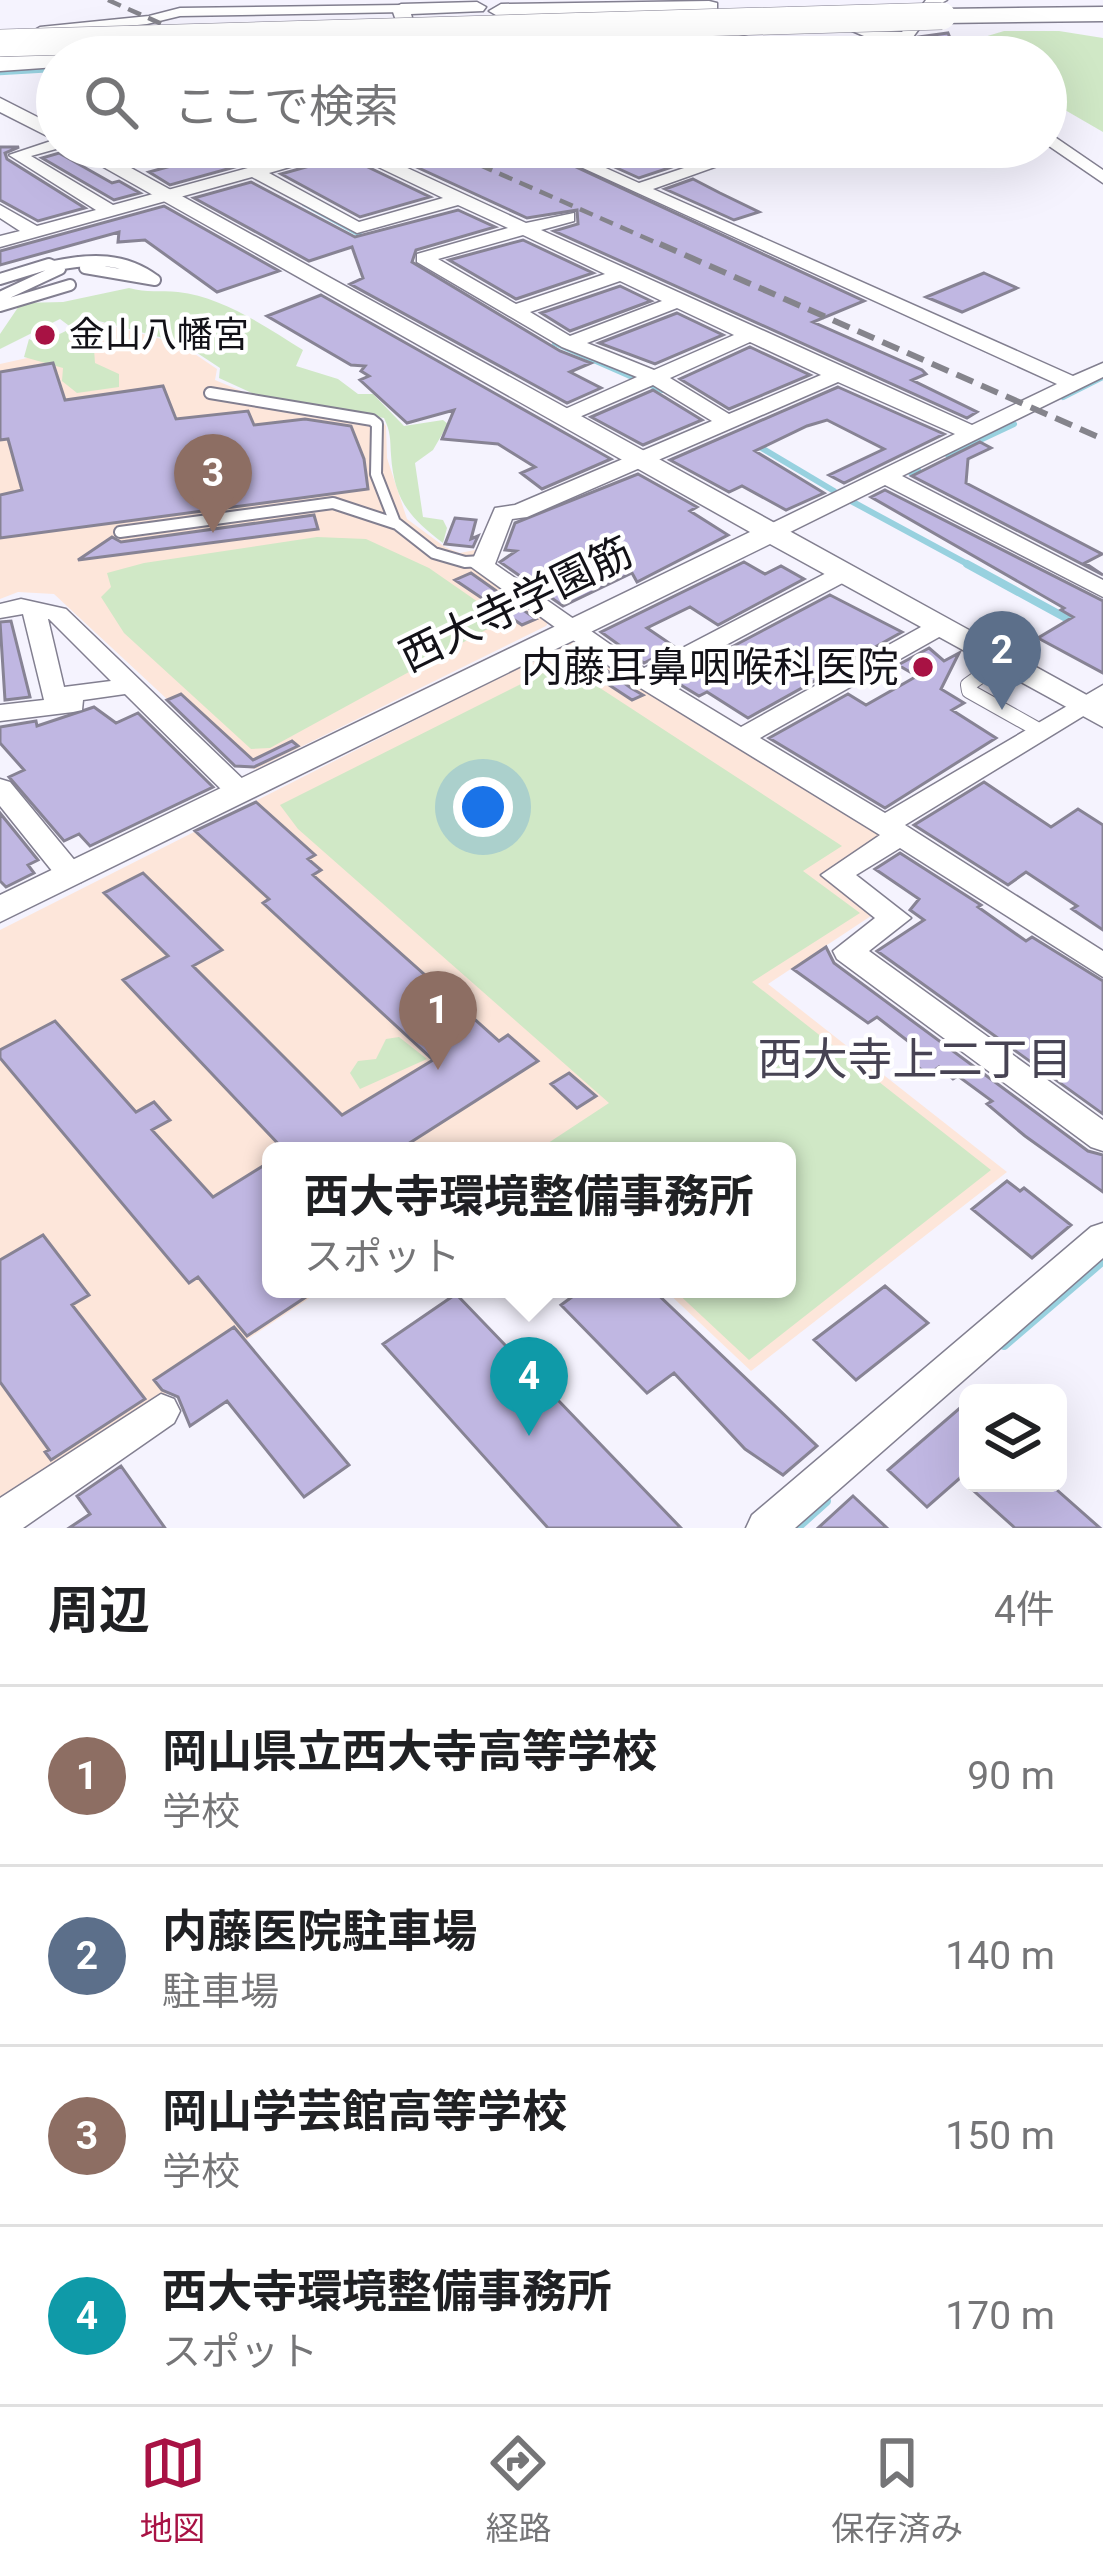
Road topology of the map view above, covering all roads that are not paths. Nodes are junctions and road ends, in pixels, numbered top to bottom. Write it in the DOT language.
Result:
graph roads {
  1 [pos="401,9"];
  2 [pos="945,11"];
  3 [pos="1103,13"];
  4 [pos="649,16"];
  5 [pos="501,18"];
  6 [pos="88,26"];
  7 [pos="910,31"];
  8 [pos="53,36"];
  9 [pos="104,36"];
  10 [pos="107,36"];
  11 [pos="295,36"];
  12 [pos="310,36"];
  13 [pos="311,36"];
  14 [pos="409,36"];
  15 [pos="468,36"];
  16 [pos="723,36"];
  17 [pos="912,36"];
  18 [pos="36,41"];
  19 [pos="36,46"];
  20 [pos="36,49"];
  21 [pos="36,50"];
  22 [pos="0,51"];
  23 [pos="36,58"];
  24 [pos="0,104"];
  25 [pos="36,127"];
  26 [pos="0,144"];
  27 [pos="36,148"];
  28 [pos="1067,151"];
  29 [pos="17,155"];
  30 [pos="36,166"];
  31 [pos="39,168"];
  32 [pos="115,168"];
  33 [pos="270,168"];
  34 [pos="391,168"];
  35 [pos="593,168"];
  36 [pos="699,168"];
  37 [pos="256,172"];
  38 [pos="1103,178"];
  39 [pos="639,188"];
  40 [pos="163,195"];
  41 [pos="458,199"];
  42 [pos="0,210"];
  43 [pos="108,210"];
  44 [pos="568,217"];
  45 [pos="521,229"];
  46 [pos="34,232"];
  47 [pos="0,242"];
  48 [pos="58,265"];
  49 [pos="619,275"];
  50 [pos="0,279"];
  51 [pos="70,285"];
  52 [pos="0,302"];
  53 [pos="676,302"];
  54 [pos="515,311"];
  55 [pos="750,335"];
  56 [pos="569,343"];
  57 [pos="1103,369"];
  58 [pos="838,375"];
  59 [pos="648,380"];
  60 [pos="1073,383"];
  61 [pos="210,393"];
  62 [pos="563,417"];
  63 [pos="724,424"];
  64 [pos="974,434"];
  65 [pos="641,460"];
  66 [pos="887,477"];
  67 [pos="397,524"];
  68 [pos="120,532"];
  69 [pos="770,533"];
  70 [pos="482,561"];
  71 [pos="844,573"];
  72 [pos="1103,590"];
  73 [pos="35,607"];
  74 [pos="0,611"];
  75 [pos="570,627"];
  76 [pos="939,627"];
  77 [pos="98,654"];
  78 [pos="1001,661"];
  79 [pos="48,666"];
  80 [pos="643,679"];
  81 [pos="135,690"];
  82 [pos="1097,705"];
  83 [pos="0,713"];
  84 [pos="1034,728"];
  85 [pos="740,738"];
  86 [pos="0,788"];
  87 [pos="238,791"];
  88 [pos="892,830"];
  89 [pos="70,874"];
  90 [pos="0,910"];
  91 [pos="1103,967"];
  92 [pos="1103,1138"];
  93 [pos="1103,1237"];
  94 [pos="161,1411"];
  95 [pos="18,1519"];
  96 [pos="766,1528"];
  1 -- 5 [label="street"];
  1 -- 6 [label="street"];
  1 -- 14 [label="street"];
  2 -- 3 [label="highway"];
  2 -- 4 [label="highway"];
  2 -- 4 [label="highway, bridge"];
  2 -- 5 [label="highway, bridge"];
  2 -- 7 [label="street"];
  4 -- 5 [label="highway"];
  4 -- 15 [label="street"];
  5 -- 9 [label="highway, bridge"];
  5 -- 11 [label="highway, bridge"];
  5 -- 12 [label="highway, bridge"];
  5 -- 13 [label="highway, bridge"];
  6 -- 8 [label="street"];
  6 -- 10 [label="street"];
  7 -- 16 [label="street"];
  7 -- 17 [label="street"];
  18 -- 22 [label="street"];
  19 -- 22 [label="highway, bridge"];
  20 -- 22 [label="highway, bridge"];
  21 -- 22 [label="highway, bridge"];
  22 -- 23 [label="highway"];
  24 -- 25 [label="street"];
  26 -- 29 [label="street"];
  27 -- 29 [label="street"];
  28 -- 38 [label="street"];
  29 -- 30 [label="street"];
  31 -- 43 [label="street"];
  32 -- 40 [label="street"];
  33 -- 37 [label="street"];
  34 -- 41 [label="street"];
  35 -- 39 [label="street"];
  36 -- 39 [label="street"];
  37 -- 40 [label="street"];
  37 -- 41 [label="street"];
  39 -- 60 [label="street"];
  40 -- 43 [label="street"];
  40 -- 62 [label="street"];
  41 -- 45 [label="street"];
  42 -- 46 [label="street"];
  43 -- 46 [label="street"];
  44 -- 45 [label="street"];
  45 -- 49 [label="street"];
  45 -- 54 [label="street"];
  46 -- 47 [label="street"];
  48 -- 48 [label="lane"];
  48 -- 50 [label="lane"];
  48 -- 52 [label="lane"];
  49 -- 53 [label="street"];
  49 -- 54 [label="street"];
  51 -- 52 [label="lane"];
  53 -- 55 [label="street"];
  53 -- 56 [label="street"];
  54 -- 56 [label="street"];
  55 -- 58 [label="street"];
  55 -- 59 [label="street"];
  56 -- 59 [label="street"];
  57 -- 60 [label="street, 西大寺学園筋"];
  58 -- 63 [label="street"];
  58 -- 64 [label="street"];
  59 -- 62 [label="street"];
  59 -- 63 [label="street"];
  60 -- 64 [label="street, 西大寺学園筋"];
  61 -- 67 [label="lane"];
  62 -- 65 [label="street"];
  63 -- 65 [label="street"];
  64 -- 66 [label="street, 西大寺学園筋"];
  65 -- 69 [label="street"];
  65 -- 70 [label="street"];
  66 -- 69 [label="street, 西大寺学園筋"];
  66 -- 72 [label="street"];
  67 -- 68 [label="lane"];
  67 -- 70 [label="lane"];
  69 -- 71 [label="street"];
  69 -- 75 [label="street, 西大寺学園筋"];
  70 -- 75 [label="street"];
  71 -- 76 [label="street"];
  71 -- 80 [label="street"];
  73 -- 74 [label="street"];
  73 -- 77 [label="street"];
  73 -- 79 [label="street"];
  75 -- 80 [label="street"];
  75 -- 87 [label="street, 西大寺学園筋"];
  76 -- 78 [label="street"];
  76 -- 85 [label="street"];
  77 -- 79 [label="street"];
  77 -- 81 [label="street"];
  78 -- 82 [label="street"];
  78 -- 84 [label="lane"];
  79 -- 81 [label="street"];
  80 -- 85 [label="street"];
  81 -- 83 [label="street"];
  81 -- 87 [label="street"];
  82 -- 88 [label="street"];
  85 -- 88 [label="street"];
  86 -- 89 [label="street"];
  87 -- 89 [label="street, 西大寺学園筋"];
  88 -- 91 [label="street"];
  88 -- 92 [label="street"];
  89 -- 90 [label="street, 西大寺学園筋"];
  93 -- 96 [label="street"];
  94 -- 95 [label="street"];
}
